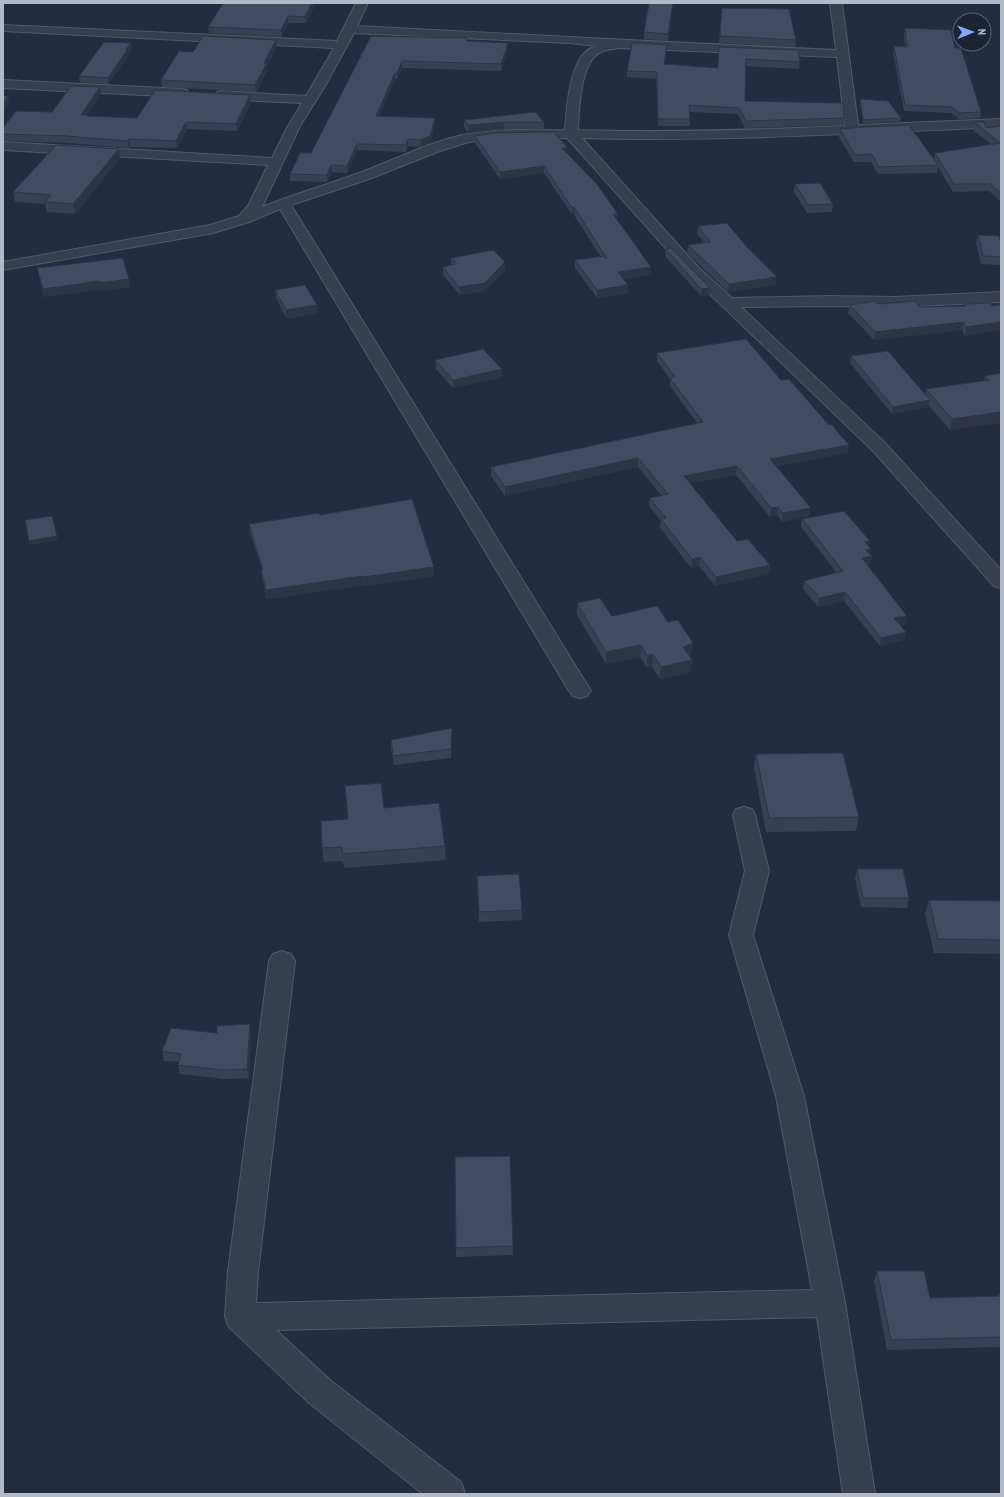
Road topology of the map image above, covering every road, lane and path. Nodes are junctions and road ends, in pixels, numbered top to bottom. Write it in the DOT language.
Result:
graph roads {
  1 [pos="362,3"];
  2 [pos="836,3"];
  3 [pos="3,28"];
  4 [pos="350,29"];
  5 [pos="570,40"];
  6 [pos="620,44"];
  7 [pos="340,45"];
  8 [pos="594,52"];
  9 [pos="843,54"];
  10 [pos="3,84"];
  11 [pos="192,94"];
  12 [pos="208,95"];
  13 [pos="310,100"];
  14 [pos="1001,122"];
  15 [pos="852,129"];
  16 [pos="571,134"];
  17 [pos="3,146"];
  18 [pos="277,162"];
  19 [pos="283,203"];
  20 [pos="244,219"];
  21 [pos="3,266"];
  22 [pos="1001,297"];
  23 [pos="727,303"];
  24 [pos="1001,582"];
  25 [pos="580,691"];
  26 [pos="744,815"];
  27 [pos="282,961"];
  28 [pos="830,1303"];
  29 [pos="240,1317"];
  30 [pos="449,1494"];
  31 [pos="859,1494"];
  1 -- 4 [label="street"];
  2 -- 9 [label="street"];
  3 -- 7 [label="street"];
  4 -- 5 [label="street"];
  4 -- 7 [label="street"];
  5 -- 6 [label="street"];
  5 -- 8 [label="street"];
  6 -- 8 [label="street"];
  6 -- 9 [label="street"];
  7 -- 13 [label="street"];
  8 -- 16 [label="street"];
  9 -- 15 [label="street"];
  10 -- 11 [label="street"];
  12 -- 13 [label="street"];
  13 -- 18 [label="street"];
  14 -- 15 [label="street"];
  15 -- 16 [label="street"];
  16 -- 19 [label="street"];
  16 -- 23 [label="street"];
  17 -- 18 [label="street"];
  18 -- 20 [label="street"];
  19 -- 20 [label="street"];
  19 -- 25 [label="street"];
  20 -- 21 [label="street"];
  22 -- 23 [label="street"];
  23 -- 24 [label="street"];
  26 -- 28 [label="street"];
  27 -- 29 [label="street"];
  28 -- 29 [label="street"];
  28 -- 31 [label="street"];
  29 -- 30 [label="street"];
}
